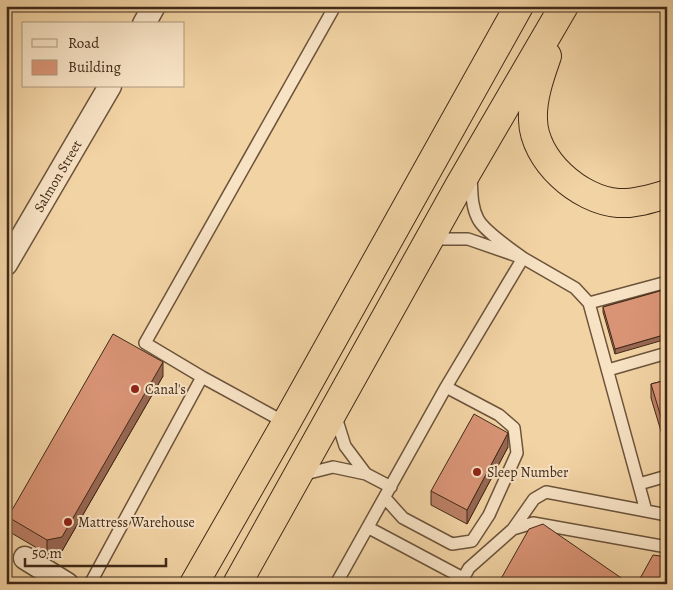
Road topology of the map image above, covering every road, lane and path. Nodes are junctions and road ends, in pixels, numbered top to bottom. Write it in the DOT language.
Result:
graph roads {
  1 [pos="154,6"];
  2 [pos="335,6"];
  3 [pos="519,6"];
  4 [pos="565,6"];
  5 [pos="145,22"];
  6 [pos="109,88"];
  7 [pos="470,167"];
  8 [pos="667,194"];
  9 [pos="430,239"];
  10 [pos="523,258"];
  11 [pos="6,264"];
  12 [pos="667,282"];
  13 [pos="589,303"];
  14 [pos="667,354"];
  15 [pos="608,370"];
  16 [pos="202,377"];
  17 [pos="446,388"];
  18 [pos="334,411"];
  19 [pos="286,424"];
  20 [pos="366,474"];
  21 [pos="667,476"];
  22 [pos="297,477"];
  23 [pos="638,484"];
  24 [pos="391,487"];
  25 [pos="385,498"];
  26 [pos="646,511"];
  27 [pos="667,515"];
  28 [pos="369,528"];
  29 [pos="513,529"];
  30 [pos="667,547"];
  31 [pos="25,558"];
  32 [pos="250,572"];
  33 [pos="462,581"];
  34 [pos="66,583"];
  35 [pos="90,584"];
  36 [pos="194,584"];
  37 [pos="237,584"];
  38 [pos="336,584"];
  1 -- 5 [label="street"];
  2 -- 16 [label="lane"];
  3 -- 19 [label="highway"];
  4 -- 7 [label="highway"];
  4 -- 8 [label="highway"];
  6 -- 11 [label="street, Salmon Street"];
  7 -- 9 [label="highway"];
  7 -- 10 [label="lane"];
  9 -- 10 [label="lane"];
  9 -- 18 [label="highway"];
  10 -- 13 [label="lane"];
  10 -- 17 [label="lane"];
  12 -- 13 [label="lane"];
  13 -- 15 [label="lane"];
  14 -- 15 [label="lane"];
  15 -- 23 [label="lane"];
  16 -- 19 [label="lane"];
  16 -- 35 [label="lane"];
  17 -- 24 [label="lane"];
  17 -- 25 [label="lane"];
  18 -- 20 [label="lane"];
  18 -- 22 [label="highway"];
  19 -- 36 [label="highway"];
  20 -- 22 [label="lane"];
  20 -- 24 [label="lane"];
  21 -- 23 [label="lane"];
  22 -- 32 [label="highway"];
  23 -- 26 [label="lane"];
  24 -- 25 [label="lane"];
  25 -- 28 [label="lane"];
  26 -- 27 [label="lane"];
  26 -- 29 [label="lane"];
  28 -- 33 [label="lane"];
  28 -- 38 [label="lane"];
  29 -- 30 [label="lane"];
  29 -- 33 [label="lane"];
  31 -- 34 [label="street"];
  32 -- 37 [label="highway"];
}
